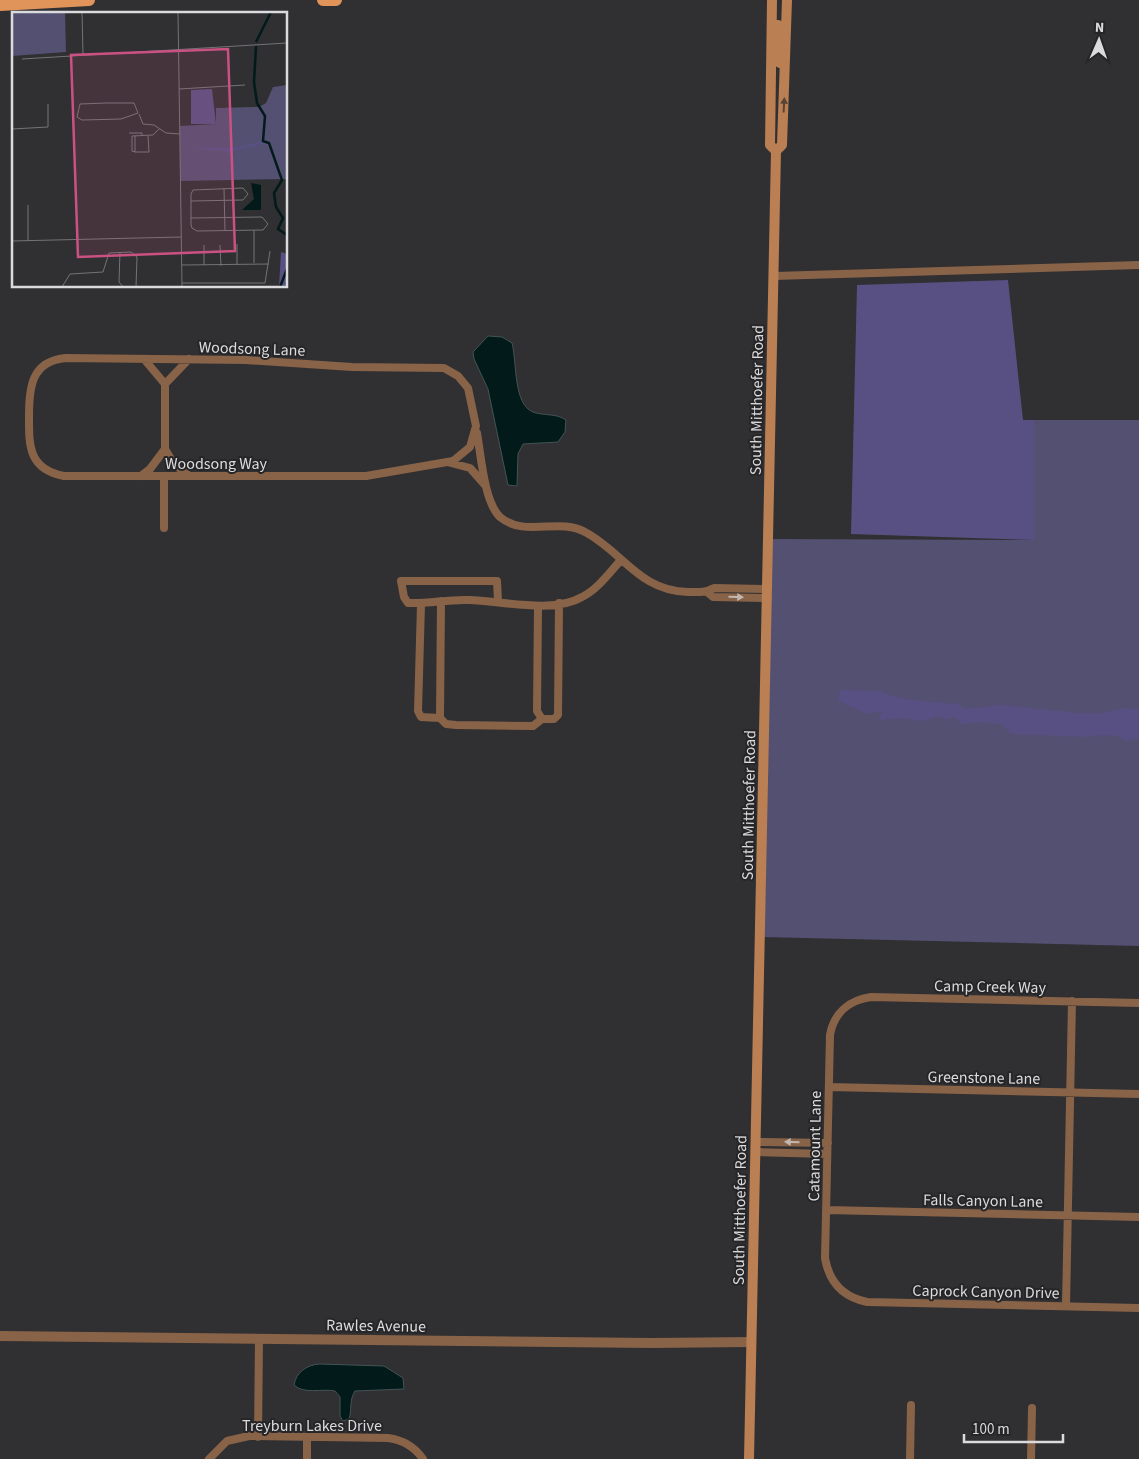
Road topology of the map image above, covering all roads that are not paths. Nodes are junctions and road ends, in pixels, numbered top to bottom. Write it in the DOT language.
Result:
graph roads {
  1 [pos="89,0"];
  2 [pos="323,0"];
  3 [pos="336,0"];
  4 [pos="772,0"];
  5 [pos="778,0"];
  6 [pos="787,0"];
  7 [pos="0,5"];
  8 [pos="785,77"];
  9 [pos="776,151"];
  10 [pos="1139,265"];
  11 [pos="774,276"];
  12 [pos="144,359"];
  13 [pos="189,359"];
  14 [pos="166,384"];
  15 [pos="29,417"];
  16 [pos="476,426"];
  17 [pos="164,450"];
  18 [pos="447,463"];
  19 [pos="140,476"];
  20 [pos="189,476"];
  21 [pos="164,477"];
  22 [pos="488,490"];
  23 [pos="164,528"];
  24 [pos="621,560"];
  25 [pos="768,594"];
  26 [pos="441,601"];
  27 [pos="498,601"];
  28 [pos="421,604"];
  29 [pos="559,604"];
  30 [pos="538,606"];
  31 [pos="440,718"];
  32 [pos="542,719"];
  33 [pos="1072,1001"];
  34 [pos="1139,1003"];
  35 [pos="844,1008"];
  36 [pos="829,1087"];
  37 [pos="1070,1092"];
  38 [pos="1139,1094"];
  39 [pos="828,1143"];
  40 [pos="756,1147"];
  41 [pos="827,1154"];
  42 [pos="826,1210"];
  43 [pos="1068,1215"];
  44 [pos="1139,1217"];
  45 [pos="836,1286"];
  46 [pos="1066,1306"];
  47 [pos="1139,1308"];
  48 [pos="0,1336"];
  49 [pos="259,1338"];
  50 [pos="751,1342"];
  51 [pos="911,1405"];
  52 [pos="1032,1408"];
  53 [pos="258,1437"];
  54 [pos="307,1437"];
  55 [pos="421,1456"];
  56 [pos="209,1459"];
  57 [pos="307,1459"];
  58 [pos="749,1459"];
  59 [pos="910,1459"];
  60 [pos="1031,1459"];
  1 -- 7 [label="main road"];
  2 -- 3 [label="main road"];
  4 -- 9 [label="main road, South Mitthoefer Road"];
  5 -- 8 [label="main road"];
  6 -- 8 [label="main road, South Mitthoefer Road"];
  9 -- 8 [label="main road, South Mitthoefer Road, one-way"];
  9 -- 11 [label="main road, South Mitthoefer Road"];
  10 -- 11 [label="street"];
  11 -- 25 [label="main road, South Mitthoefer Road"];
  12 -- 13 [label="street, Woodsong Lane"];
  12 -- 14 [label="street"];
  12 -- 15 [label="street, Woodsong Lane"];
  13 -- 14 [label="street"];
  13 -- 16 [label="street, Woodsong Lane"];
  14 -- 17 [label="street"];
  15 -- 19 [label="street, Woodsong Way"];
  16 -- 18 [label="street, Woodsong Lane"];
  16 -- 22 [label="street, Woodsong Lane"];
  17 -- 19 [label="street"];
  17 -- 20 [label="street"];
  18 -- 20 [label="street, Woodsong Way"];
  18 -- 22 [label="street, Woodsong Way"];
  19 -- 21 [label="street, Woodsong Way"];
  20 -- 21 [label="street, Woodsong Way"];
  21 -- 23 [label="street"];
  22 -- 24 [label="street, Woodsong Way"];
  24 -- 25 [label="street, Woodsong Way"];
  24 -- 29 [label="street"];
  25 -- 40 [label="main road, South Mitthoefer Road"];
  26 -- 27 [label="street"];
  26 -- 28 [label="street"];
  26 -- 31 [label="street"];
  27 -- 28 [label="street"];
  27 -- 30 [label="street"];
  28 -- 31 [label="street"];
  29 -- 30 [label="street"];
  29 -- 32 [label="street"];
  30 -- 32 [label="street"];
  31 -- 32 [label="street"];
  33 -- 34 [label="street, Camp Creek Way"];
  33 -- 35 [label="street, Camp Creek Way"];
  33 -- 37 [label="street"];
  35 -- 36 [label="street, Catamount Lane"];
  36 -- 37 [label="street, Greenstone Lane"];
  36 -- 39 [label="street, Catamount Lane"];
  37 -- 38 [label="street, Greenstone Lane"];
  37 -- 43 [label="street"];
  39 -- 40 [label="street, one-way"];
  39 -- 41 [label="street, Catamount Lane"];
  40 -- 41 [label="street"];
  40 -- 50 [label="main road, South Mitthoefer Road"];
  41 -- 42 [label="street, Catamount Lane"];
  42 -- 43 [label="street, Falls Canyon Lane"];
  42 -- 45 [label="street, Catamount Lane"];
  43 -- 44 [label="street, Falls Canyon Lane"];
  43 -- 46 [label="street"];
  45 -- 46 [label="street, Caprock Canyon Drive"];
  46 -- 47 [label="street, Caprock Canyon Drive"];
  48 -- 49 [label="street, Rawles Avenue"];
  49 -- 50 [label="street, Rawles Avenue"];
  49 -- 53 [label="street"];
  50 -- 58 [label="main road, South Mitthoefer Road"];
  51 -- 59 [label="street"];
  52 -- 60 [label="street"];
  53 -- 54 [label="street, Treyburn Lakes Drive"];
  53 -- 56 [label="street, Treyburn Lakes Drive"];
  54 -- 55 [label="street, Treyburn Lakes Drive"];
  54 -- 57 [label="street"];
}
